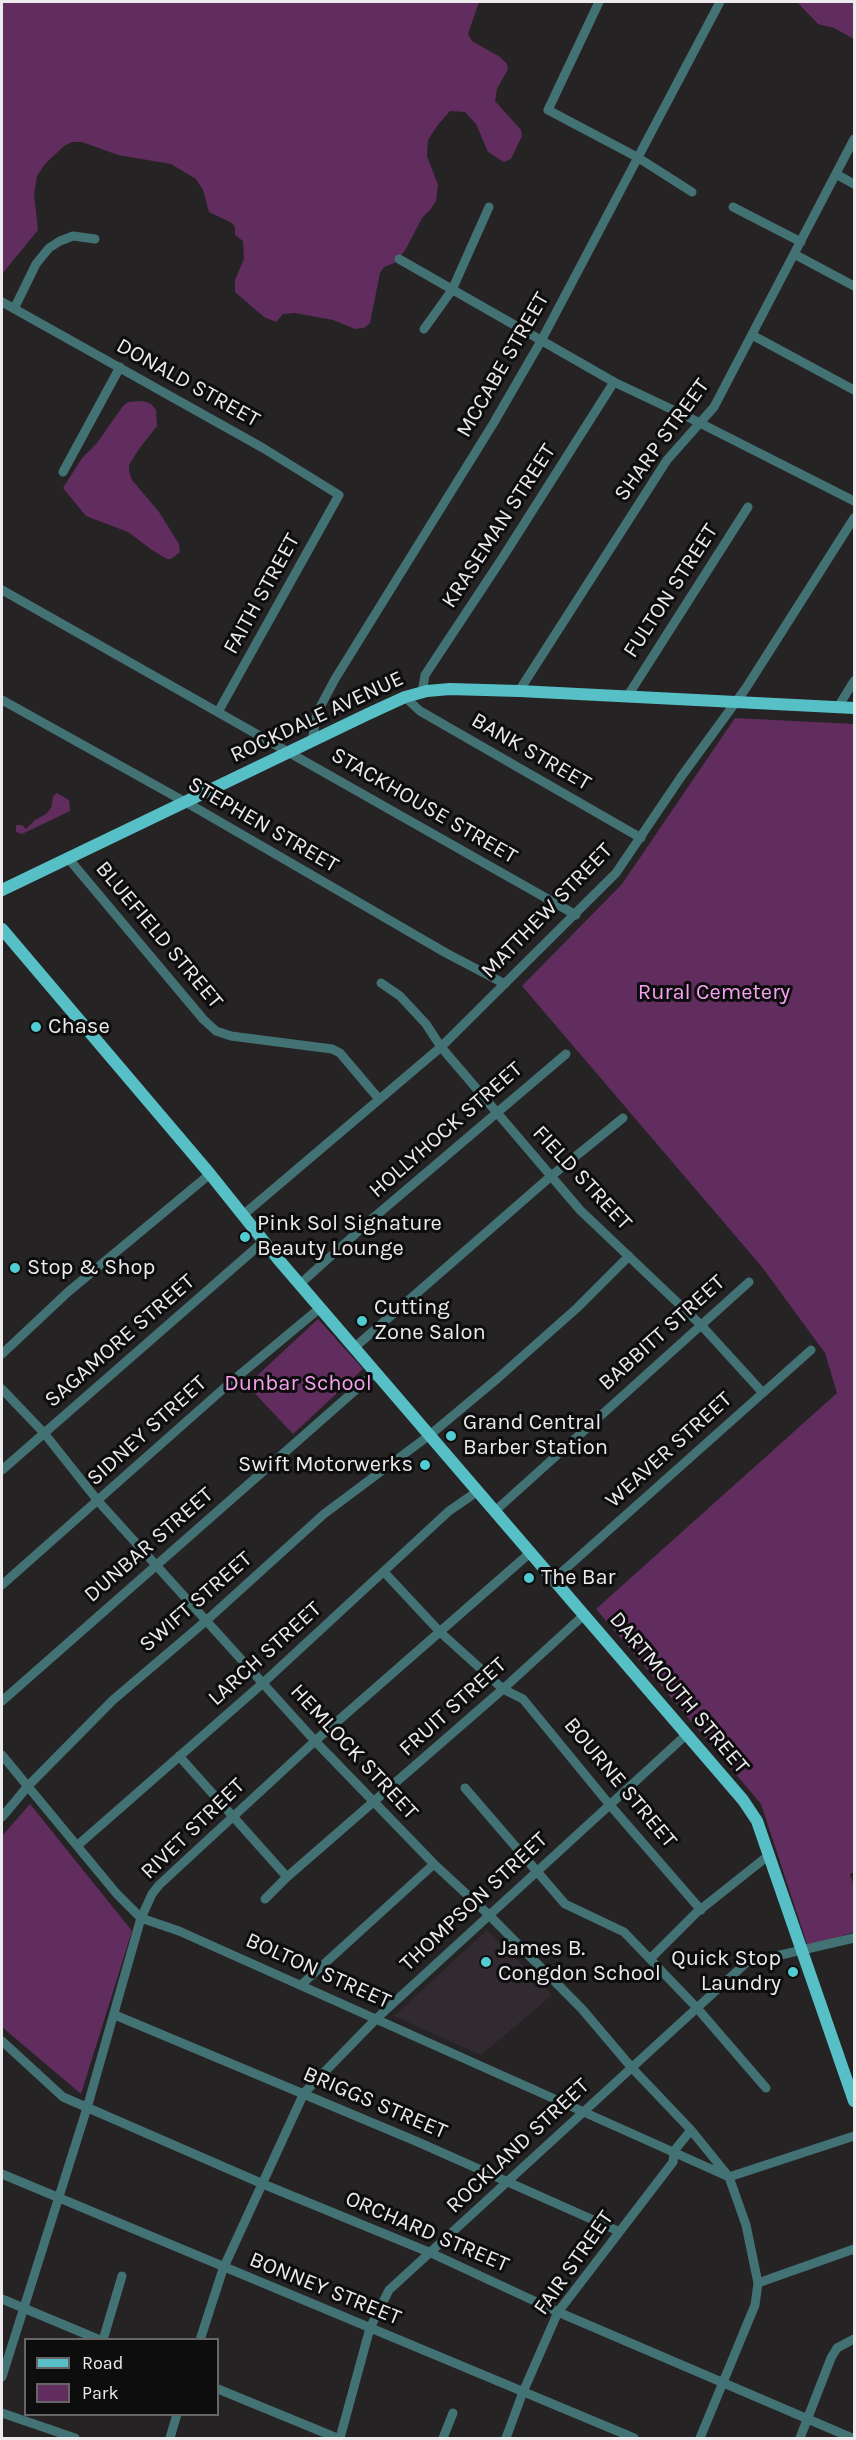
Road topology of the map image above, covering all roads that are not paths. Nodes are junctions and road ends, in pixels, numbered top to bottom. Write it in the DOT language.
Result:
graph roads {
  1 [pos="599,2"];
  2 [pos="720,2"];
  3 [pos="855,139"];
  4 [pos="638,157"];
  5 [pos="836,174"];
  6 [pos="855,184"];
  7 [pos="692,192"];
  8 [pos="489,207"];
  9 [pos="733,207"];
  10 [pos="95,239"];
  11 [pos="801,242"];
  12 [pos="794,254"];
  13 [pos="399,259"];
  14 [pos="855,286"];
  15 [pos="452,290"];
  16 [pos="2,302"];
  17 [pos="14,309"];
  18 [pos="424,329"];
  19 [pos="752,335"];
  20 [pos="541,341"];
  21 [pos="120,367"];
  22 [pos="614,382"];
  23 [pos="855,390"];
  24 [pos="700,423"];
  25 [pos="63,471"];
  26 [pos="339,495"];
  27 [pos="855,501"];
  28 [pos="748,507"];
  29 [pos="855,518"];
  30 [pos="2,590"];
  31 [pos="855,681"];
  32 [pos="519,691"];
  33 [pos="422,693"];
  34 [pos="405,697"];
  35 [pos="627,697"];
  36 [pos="2,700"];
  37 [pos="735,702"];
  38 [pos="838,707"];
  39 [pos="855,708"];
  40 [pos="218,712"];
  41 [pos="312,741"];
  42 [pos="289,752"];
  43 [pos="184,802"];
  44 [pos="641,838"];
  45 [pos="68,858"];
  46 [pos="2,890"];
  47 [pos="576,915"];
  48 [pos="2,929"];
  49 [pos="381,983"];
  50 [pos="505,984"];
  51 [pos="441,1047"];
  52 [pos="566,1054"];
  53 [pos="379,1100"];
  54 [pos="496,1112"];
  55 [pos="623,1118"];
  56 [pos="210,1174"];
  57 [pos="550,1177"];
  58 [pos="243,1215"];
  59 [pos="264,1241"];
  60 [pos="629,1257"];
  61 [pos="748,1281"];
  62 [pos="300,1284"];
  63 [pos="320,1308"];
  64 [pos="701,1325"];
  65 [pos="355,1347"];
  66 [pos="811,1350"];
  67 [pos="2,1354"];
  68 [pos="376,1372"];
  69 [pos="2,1389"];
  70 [pos="764,1393"];
  71 [pos="44,1432"];
  72 [pos="431,1434"];
  73 [pos="2,1470"];
  74 [pos="478,1491"];
  75 [pos="98,1501"];
  76 [pos="495,1511"];
  77 [pos="531,1552"];
  78 [pos="157,1564"];
  79 [pos="385,1573"];
  80 [pos="554,1579"];
  81 [pos="2,1585"];
  82 [pos="585,1614"];
  83 [pos="207,1620"];
  84 [pos="440,1632"];
  85 [pos="263,1683"];
  86 [pos="503,1689"];
  87 [pos="2,1701"];
  88 [pos="686,1735"];
  89 [pos="315,1741"];
  90 [pos="2,1755"];
  91 [pos="179,1756"];
  92 [pos="28,1786"];
  93 [pos="465,1788"];
  94 [pos="373,1802"];
  95 [pos="609,1804"];
  96 [pos="2,1817"];
  97 [pos="232,1817"];
  98 [pos="78,1845"];
  99 [pos="769,1855"];
  100 [pos="434,1864"];
  101 [pos="538,1871"];
  102 [pos="287,1877"];
  103 [pos="265,1899"];
  104 [pos="701,1910"];
  105 [pos="489,1915"];
  106 [pos="141,1918"];
  107 [pos="855,1938"];
  108 [pos="803,1950"];
  109 [pos="650,1959"];
  110 [pos="301,1985"];
  111 [pos="697,2008"];
  112 [pos="115,2015"];
  113 [pos="376,2019"];
  114 [pos="2,2041"];
  115 [pos="632,2068"];
  116 [pos="766,2088"];
  117 [pos="304,2093"];
  118 [pos="854,2100"];
  119 [pos="87,2108"];
  120 [pos="582,2111"];
  121 [pos="691,2130"];
  122 [pos="855,2136"];
  123 [pos="674,2151"];
  124 [pos="2,2174"];
  125 [pos="729,2176"];
  126 [pos="508,2181"];
  127 [pos="263,2184"];
  128 [pos="59,2198"];
  129 [pos="618,2231"];
  130 [pos="855,2249"];
  131 [pos="431,2253"];
  132 [pos="223,2269"];
  133 [pos="122,2276"];
  134 [pos="758,2283"];
  135 [pos="2,2299"];
  136 [pos="23,2307"];
  137 [pos="558,2312"];
  138 [pos="370,2328"];
  139 [pos="97,2338"];
  140 [pos="103,2338"];
  141 [pos="201,2338"];
  142 [pos="855,2338"];
  143 [pos="2,2377"];
  144 [pos="723,2382"];
  145 [pos="219,2389"];
  146 [pos="523,2392"];
  147 [pos="2,2413"];
  148 [pos="453,2413"];
  149 [pos="177,2416"];
  150 [pos="808,2420"];
  151 [pos="75,2439"];
  152 [pos="170,2439"];
  153 [pos="339,2439"];
  154 [pos="442,2439"];
  155 [pos="506,2439"];
  156 [pos="634,2439"];
  157 [pos="700,2439"];
  158 [pos="800,2439"];
  159 [pos="852,2439"];
  1 -- 4 [label="street"];
  2 -- 4 [label="street, MCCABE STREET"];
  3 -- 5 [label="street, SHARP STREET"];
  4 -- 7 [label="street"];
  4 -- 20 [label="street, MCCABE STREET"];
  5 -- 6 [label="street"];
  5 -- 11 [label="street, SHARP STREET"];
  8 -- 15 [label="street"];
  9 -- 11 [label="street"];
  10 -- 17 [label="street"];
  11 -- 12 [label="street, SHARP STREET"];
  12 -- 14 [label="street"];
  12 -- 19 [label="street, SHARP STREET"];
  13 -- 15 [label="street"];
  15 -- 18 [label="street"];
  15 -- 20 [label="street"];
  16 -- 17 [label="street, DONALD STREET"];
  17 -- 21 [label="street, DONALD STREET"];
  19 -- 23 [label="street"];
  19 -- 24 [label="street, SHARP STREET"];
  20 -- 22 [label="street"];
  20 -- 41 [label="street, MCCABE STREET"];
  21 -- 25 [label="street"];
  21 -- 26 [label="street, DONALD STREET"];
  22 -- 24 [label="street"];
  22 -- 33 [label="street, KRASEMAN STREET"];
  24 -- 27 [label="street"];
  24 -- 32 [label="street, SHARP STREET"];
  26 -- 40 [label="street, FAITH STREET"];
  28 -- 35 [label="street, FULTON STREET"];
  29 -- 37 [label="street, MATTHEW STREET"];
  30 -- 40 [label="street, STACKHOUSE STREET"];
  31 -- 38 [label="street"];
  32 -- 33 [label="main road, ROCKDALE AVENUE"];
  32 -- 35 [label="main road, ROCKDALE AVENUE"];
  33 -- 34 [label="main road, ROCKDALE AVENUE"];
  34 -- 41 [label="main road, ROCKDALE AVENUE"];
  34 -- 44 [label="street, BANK STREET"];
  35 -- 37 [label="main road, ROCKDALE AVENUE"];
  36 -- 43 [label="street, STEPHEN STREET"];
  37 -- 38 [label="main road, ROCKDALE AVENUE"];
  37 -- 44 [label="street, MATTHEW STREET"];
  38 -- 39 [label="main road, ROCKDALE AVENUE"];
  40 -- 42 [label="street, STACKHOUSE STREET"];
  41 -- 42 [label="main road, ROCKDALE AVENUE"];
  42 -- 43 [label="main road, ROCKDALE AVENUE"];
  42 -- 47 [label="street, STACKHOUSE STREET"];
  43 -- 45 [label="main road, ROCKDALE AVENUE"];
  43 -- 50 [label="street, STEPHEN STREET"];
  44 -- 47 [label="street, MATTHEW STREET"];
  45 -- 46 [label="main road, ROCKDALE AVENUE"];
  45 -- 53 [label="street, BLUEFIELD STREET"];
  47 -- 50 [label="street, MATTHEW STREET"];
  48 -- 56 [label="main road, DARTMOUTH STREET"];
  49 -- 51 [label="street, FIELD STREET"];
  50 -- 51 [label="street, MATTHEW STREET"];
  51 -- 53 [label="street, MATTHEW STREET"];
  51 -- 54 [label="street, FIELD STREET"];
  52 -- 54 [label="street, HOLLYHOCK STREET"];
  53 -- 58 [label="street, MATTHEW STREET"];
  54 -- 57 [label="street, FIELD STREET"];
  54 -- 62 [label="street, HOLLYHOCK STREET"];
  55 -- 57 [label="street"];
  56 -- 58 [label="main road, DARTMOUTH STREET"];
  56 -- 67 [label="street"];
  57 -- 60 [label="street, FIELD STREET"];
  57 -- 65 [label="street"];
  58 -- 59 [label="main road, DARTMOUTH STREET"];
  59 -- 62 [label="main road, DARTMOUTH STREET"];
  59 -- 71 [label="street, SAGAMORE STREET"];
  60 -- 64 [label="street, FIELD STREET"];
  60 -- 72 [label="street, SWIFT STREET"];
  61 -- 64 [label="street, BABBITT STREET"];
  62 -- 63 [label="main road, DARTMOUTH STREET"];
  63 -- 65 [label="main road, DARTMOUTH STREET"];
  63 -- 75 [label="street, SIDNEY STREET"];
  64 -- 70 [label="street, FIELD STREET"];
  64 -- 76 [label="street, BABBITT STREET"];
  65 -- 68 [label="main road, DARTMOUTH STREET"];
  66 -- 70 [label="street, WEAVER STREET"];
  68 -- 72 [label="main road, DARTMOUTH STREET"];
  68 -- 78 [label="street, DUNBAR STREET"];
  69 -- 71 [label="street, HEMLOCK STREET"];
  70 -- 80 [label="street, WEAVER STREET"];
  71 -- 73 [label="street, SAGAMORE STREET"];
  71 -- 75 [label="street, HEMLOCK STREET"];
  72 -- 74 [label="main road, DARTMOUTH STREET"];
  72 -- 83 [label="street, SWIFT STREET"];
  74 -- 76 [label="main road, DARTMOUTH STREET"];
  74 -- 79 [label="street, LARCH STREET"];
  75 -- 78 [label="street, HEMLOCK STREET"];
  75 -- 81 [label="street, SIDNEY STREET"];
  76 -- 77 [label="main road, DARTMOUTH STREET"];
  77 -- 80 [label="main road, DARTMOUTH STREET"];
  77 -- 84 [label="street, RIVET STREET"];
  78 -- 83 [label="street, HEMLOCK STREET"];
  78 -- 87 [label="street, DUNBAR STREET"];
  79 -- 84 [label="street, BOURNE STREET"];
  79 -- 85 [label="street, LARCH STREET"];
  80 -- 82 [label="main road, DARTMOUTH STREET"];
  82 -- 86 [label="street, FRUIT STREET"];
  82 -- 88 [label="main road, DARTMOUTH STREET"];
  83 -- 85 [label="street, HEMLOCK STREET"];
  83 -- 92 [label="street, SWIFT STREET"];
  84 -- 86 [label="street, BOURNE STREET"];
  84 -- 89 [label="street, RIVET STREET"];
  85 -- 89 [label="street, HEMLOCK STREET"];
  85 -- 91 [label="street, LARCH STREET"];
  86 -- 94 [label="street, FRUIT STREET"];
  86 -- 95 [label="street, BOURNE STREET"];
  88 -- 95 [label="street, THOMPSON STREET"];
  88 -- 99 [label="main road, DARTMOUTH STREET"];
  89 -- 94 [label="street, HEMLOCK STREET"];
  89 -- 97 [label="street, RIVET STREET"];
  90 -- 92 [label="street, BOLTON STREET"];
  91 -- 97 [label="street"];
  91 -- 98 [label="street, LARCH STREET"];
  92 -- 96 [label="street, SWIFT STREET"];
  92 -- 98 [label="street, BOLTON STREET"];
  93 -- 101 [label="street"];
  94 -- 100 [label="street, HEMLOCK STREET"];
  94 -- 102 [label="street, FRUIT STREET"];
  95 -- 101 [label="street, THOMPSON STREET"];
  95 -- 104 [label="street, BOURNE STREET"];
  97 -- 102 [label="street"];
  97 -- 106 [label="street, RIVET STREET"];
  98 -- 106 [label="street, BOLTON STREET"];
  99 -- 104 [label="street"];
  99 -- 108 [label="main road, DARTMOUTH STREET"];
  100 -- 105 [label="street, HEMLOCK STREET"];
  100 -- 110 [label="street"];
  101 -- 105 [label="street, THOMPSON STREET"];
  101 -- 109 [label="street"];
  102 -- 103 [label="street, FRUIT STREET"];
  104 -- 109 [label="street"];
  105 -- 113 [label="street, THOMPSON STREET"];
  105 -- 115 [label="street, HEMLOCK STREET"];
  106 -- 110 [label="street, BOLTON STREET"];
  106 -- 112 [label="street, RIVET STREET"];
  107 -- 108 [label="street, ROCKLAND STREET"];
  108 -- 111 [label="street, ROCKLAND STREET"];
  108 -- 118 [label="main road, DARTMOUTH STREET"];
  109 -- 111 [label="street"];
  110 -- 113 [label="street, BOLTON STREET"];
  111 -- 115 [label="street, ROCKLAND STREET"];
  111 -- 116 [label="street"];
  112 -- 117 [label="street, BRIGGS STREET"];
  112 -- 119 [label="street, RIVET STREET"];
  113 -- 117 [label="street, THOMPSON STREET"];
  113 -- 120 [label="street, BOLTON STREET"];
  114 -- 119 [label="street, ORCHARD STREET"];
  115 -- 120 [label="street, ROCKLAND STREET"];
  115 -- 121 [label="street, HEMLOCK STREET"];
  117 -- 126 [label="street, BRIGGS STREET"];
  117 -- 127 [label="street, THOMPSON STREET"];
  119 -- 127 [label="street, ORCHARD STREET"];
  119 -- 128 [label="street, RIVET STREET"];
  120 -- 123 [label="street, BOLTON STREET"];
  120 -- 126 [label="street, ROCKLAND STREET"];
  121 -- 123 [label="street, FAIR STREET"];
  121 -- 125 [label="street"];
  122 -- 125 [label="street"];
  123 -- 125 [label="street"];
  123 -- 129 [label="street, FAIR STREET"];
  124 -- 128 [label="street, BONNEY STREET"];
  125 -- 134 [label="street"];
  126 -- 129 [label="street, BRIGGS STREET"];
  126 -- 131 [label="street, ROCKLAND STREET"];
  127 -- 131 [label="street, ORCHARD STREET"];
  127 -- 132 [label="street, THOMPSON STREET"];
  128 -- 132 [label="street, BONNEY STREET"];
  128 -- 136 [label="street, RIVET STREET"];
  129 -- 137 [label="street, FAIR STREET"];
  130 -- 134 [label="street"];
  131 -- 137 [label="street, ORCHARD STREET"];
  131 -- 138 [label="street, ROCKLAND STREET"];
  132 -- 138 [label="street, BONNEY STREET"];
  132 -- 141 [label="street, THOMPSON STREET"];
  133 -- 140 [label="street"];
  134 -- 144 [label="street"];
  135 -- 136 [label="street"];
  136 -- 139 [label="street"];
  136 -- 143 [label="street, RIVET STREET"];
  137 -- 144 [label="street, ORCHARD STREET"];
  137 -- 146 [label="street, FAIR STREET"];
  138 -- 146 [label="street, BONNEY STREET"];
  138 -- 153 [label="street, ROCKLAND STREET"];
  142 -- 150 [label="street"];
  144 -- 150 [label="street, ORCHARD STREET"];
  144 -- 157 [label="street"];
  145 -- 153 [label="street"];
  146 -- 155 [label="street, FAIR STREET"];
  146 -- 156 [label="street, BONNEY STREET"];
  147 -- 151 [label="street"];
  148 -- 154 [label="street"];
  149 -- 152 [label="street"];
  150 -- 158 [label="street"];
  150 -- 159 [label="street, ORCHARD STREET"];
}
